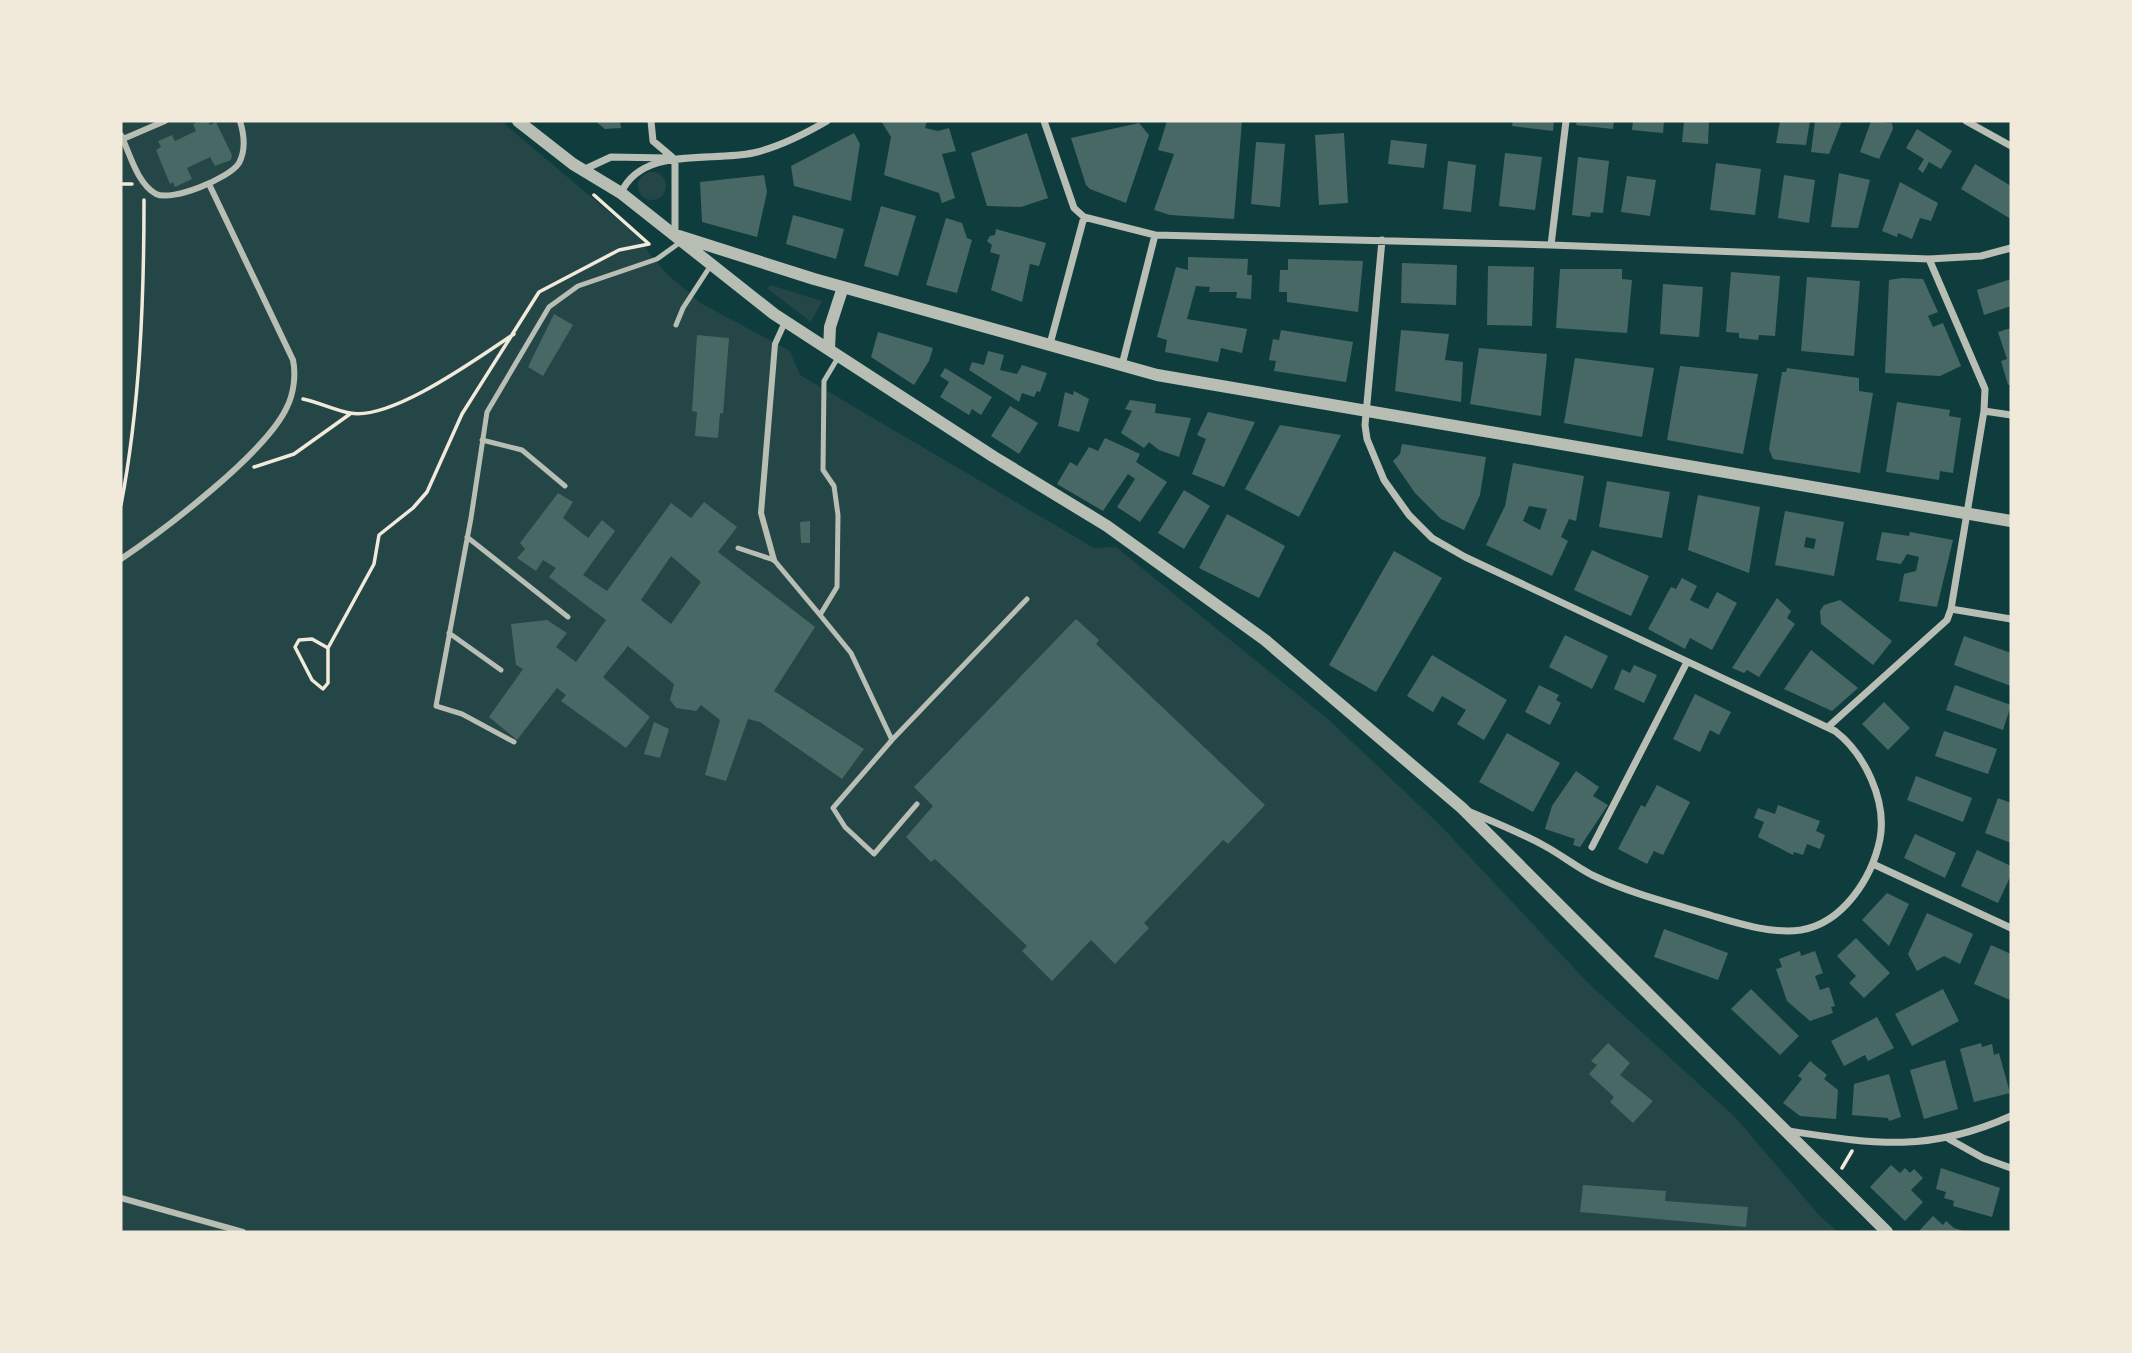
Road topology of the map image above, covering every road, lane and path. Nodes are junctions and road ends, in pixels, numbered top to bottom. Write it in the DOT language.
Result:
graph roads {
  1 [pos="165,121"];
  2 [pos="240,121"];
  3 [pos="518,121"];
  4 [pos="651,121"];
  5 [pos="827,121"];
  6 [pos="1044,121"];
  7 [pos="1566,121"];
  8 [pos="1966,121"];
  9 [pos="122,137"];
  10 [pos="2011,146"];
  11 [pos="675,159"];
  12 [pos="583,170"];
  13 [pos="144,183"];
  14 [pos="209,184"];
  15 [pos="584,188"];
  16 [pos="621,193"];
  17 [pos="1084,217"];
  18 [pos="1155,235"];
  19 [pos="678,238"];
  20 [pos="1382,240"];
  21 [pos="1552,244"];
  22 [pos="645,245"];
  23 [pos="2011,248"];
  24 [pos="1929,259"];
  25 [pos="711,265"];
  26 [pos="843,287"];
  27 [pos="785,322"];
  28 [pos="676,325"];
  29 [pos="1050,344"];
  30 [pos="834,353"];
  31 [pos="1122,365"];
  32 [pos="291,396"];
  33 [pos="1367,411"];
  34 [pos="1984,411"];
  35 [pos="351,414"];
  36 [pos="2011,415"];
  37 [pos="482,440"];
  38 [pos="225,476"];
  39 [pos="565,486"];
  40 [pos="121,505"];
  41 [pos="1966,514"];
  42 [pos="2011,521"];
  43 [pos="467,537"];
  44 [pos="738,548"];
  45 [pos="121,559"];
  46 [pos="774,560"];
  47 [pos="1027,599"];
  48 [pos="1951,609"];
  49 [pos="820,615"];
  50 [pos="568,617"];
  51 [pos="2011,619"];
  52 [pos="449,633"];
  53 [pos="328,648"];
  54 [pos="1687,662"];
  55 [pos="501,670"];
  56 [pos="1828,727"];
  57 [pos="514,742"];
  58 [pos="888,744"];
  59 [pos="916,804"];
  60 [pos="1462,808"];
  61 [pos="1592,847"];
  62 [pos="1873,864"];
  63 [pos="2011,928"];
  64 [pos="2011,1116"];
  65 [pos="1788,1131"];
  66 [pos="1949,1138"];
  67 [pos="1858,1140"];
  68 [pos="2011,1168"];
  69 [pos="1836,1179"];
  70 [pos="121,1198"];
  71 [pos="243,1232"];
  72 [pos="1887,1232"];
  1 -- 9 [label="street"];
  2 -- 14 [label="street"];
  3 -- 12 [label="street"];
  4 -- 11 [label="street"];
  5 -- 11 [label="street"];
  6 -- 17 [label="street"];
  7 -- 21 [label="street"];
  8 -- 10 [label="street"];
  9 -- 13 [label="street"];
  11 -- 12 [label="street"];
  11 -- 16 [label="street"];
  11 -- 19 [label="street"];
  12 -- 16 [label="street"];
  13 -- 14 [label="street"];
  13 -- 40 [label="path"];
  14 -- 32 [label="street"];
  15 -- 22 [label="path"];
  16 -- 19 [label="street"];
  17 -- 18 [label="street"];
  17 -- 29 [label="street"];
  18 -- 20 [label="street"];
  18 -- 31 [label="street"];
  19 -- 25 [label="street"];
  19 -- 26 [label="street"];
  19 -- 37 [label="lane"];
  20 -- 21 [label="street"];
  20 -- 33 [label="street"];
  21 -- 24 [label="street"];
  23 -- 24 [label="street"];
  24 -- 34 [label="street"];
  25 -- 27 [label="street"];
  25 -- 28 [label="lane"];
  26 -- 29 [label="street"];
  26 -- 30 [label="street"];
  27 -- 30 [label="street"];
  27 -- 46 [label="street"];
  29 -- 31 [label="street"];
  30 -- 49 [label="lane"];
  30 -- 60 [label="street"];
  31 -- 33 [label="street"];
  32 -- 35 [label="path"];
  32 -- 38 [label="street"];
  33 -- 41 [label="street"];
  33 -- 54 [label="street"];
  34 -- 36 [label="street"];
  34 -- 41 [label="street"];
  35 -- 38 [label="path"];
  35 -- 53 [label="path"];
  37 -- 39 [label="lane"];
  37 -- 43 [label="lane"];
  38 -- 45 [label="street"];
  41 -- 42 [label="street"];
  41 -- 48 [label="street"];
  43 -- 50 [label="lane"];
  43 -- 52 [label="lane"];
  44 -- 46 [label="lane"];
  46 -- 49 [label="lane"];
  47 -- 58 [label="lane"];
  48 -- 51 [label="street"];
  48 -- 56 [label="street"];
  49 -- 58 [label="lane"];
  52 -- 55 [label="lane"];
  52 -- 57 [label="lane"];
  53 -- 53 [label="path"];
  54 -- 56 [label="street"];
  54 -- 61 [label="street"];
  56 -- 62 [label="street"];
  58 -- 59 [label="lane"];
  60 -- 62 [label="street"];
  60 -- 65 [label="street"];
  62 -- 63 [label="street"];
  64 -- 66 [label="street"];
  65 -- 67 [label="street"];
  65 -- 69 [label="street"];
  66 -- 67 [label="street"];
  66 -- 68 [label="street"];
  67 -- 69 [label="path"];
  69 -- 72 [label="street"];
  70 -- 71 [label="street"];
}
